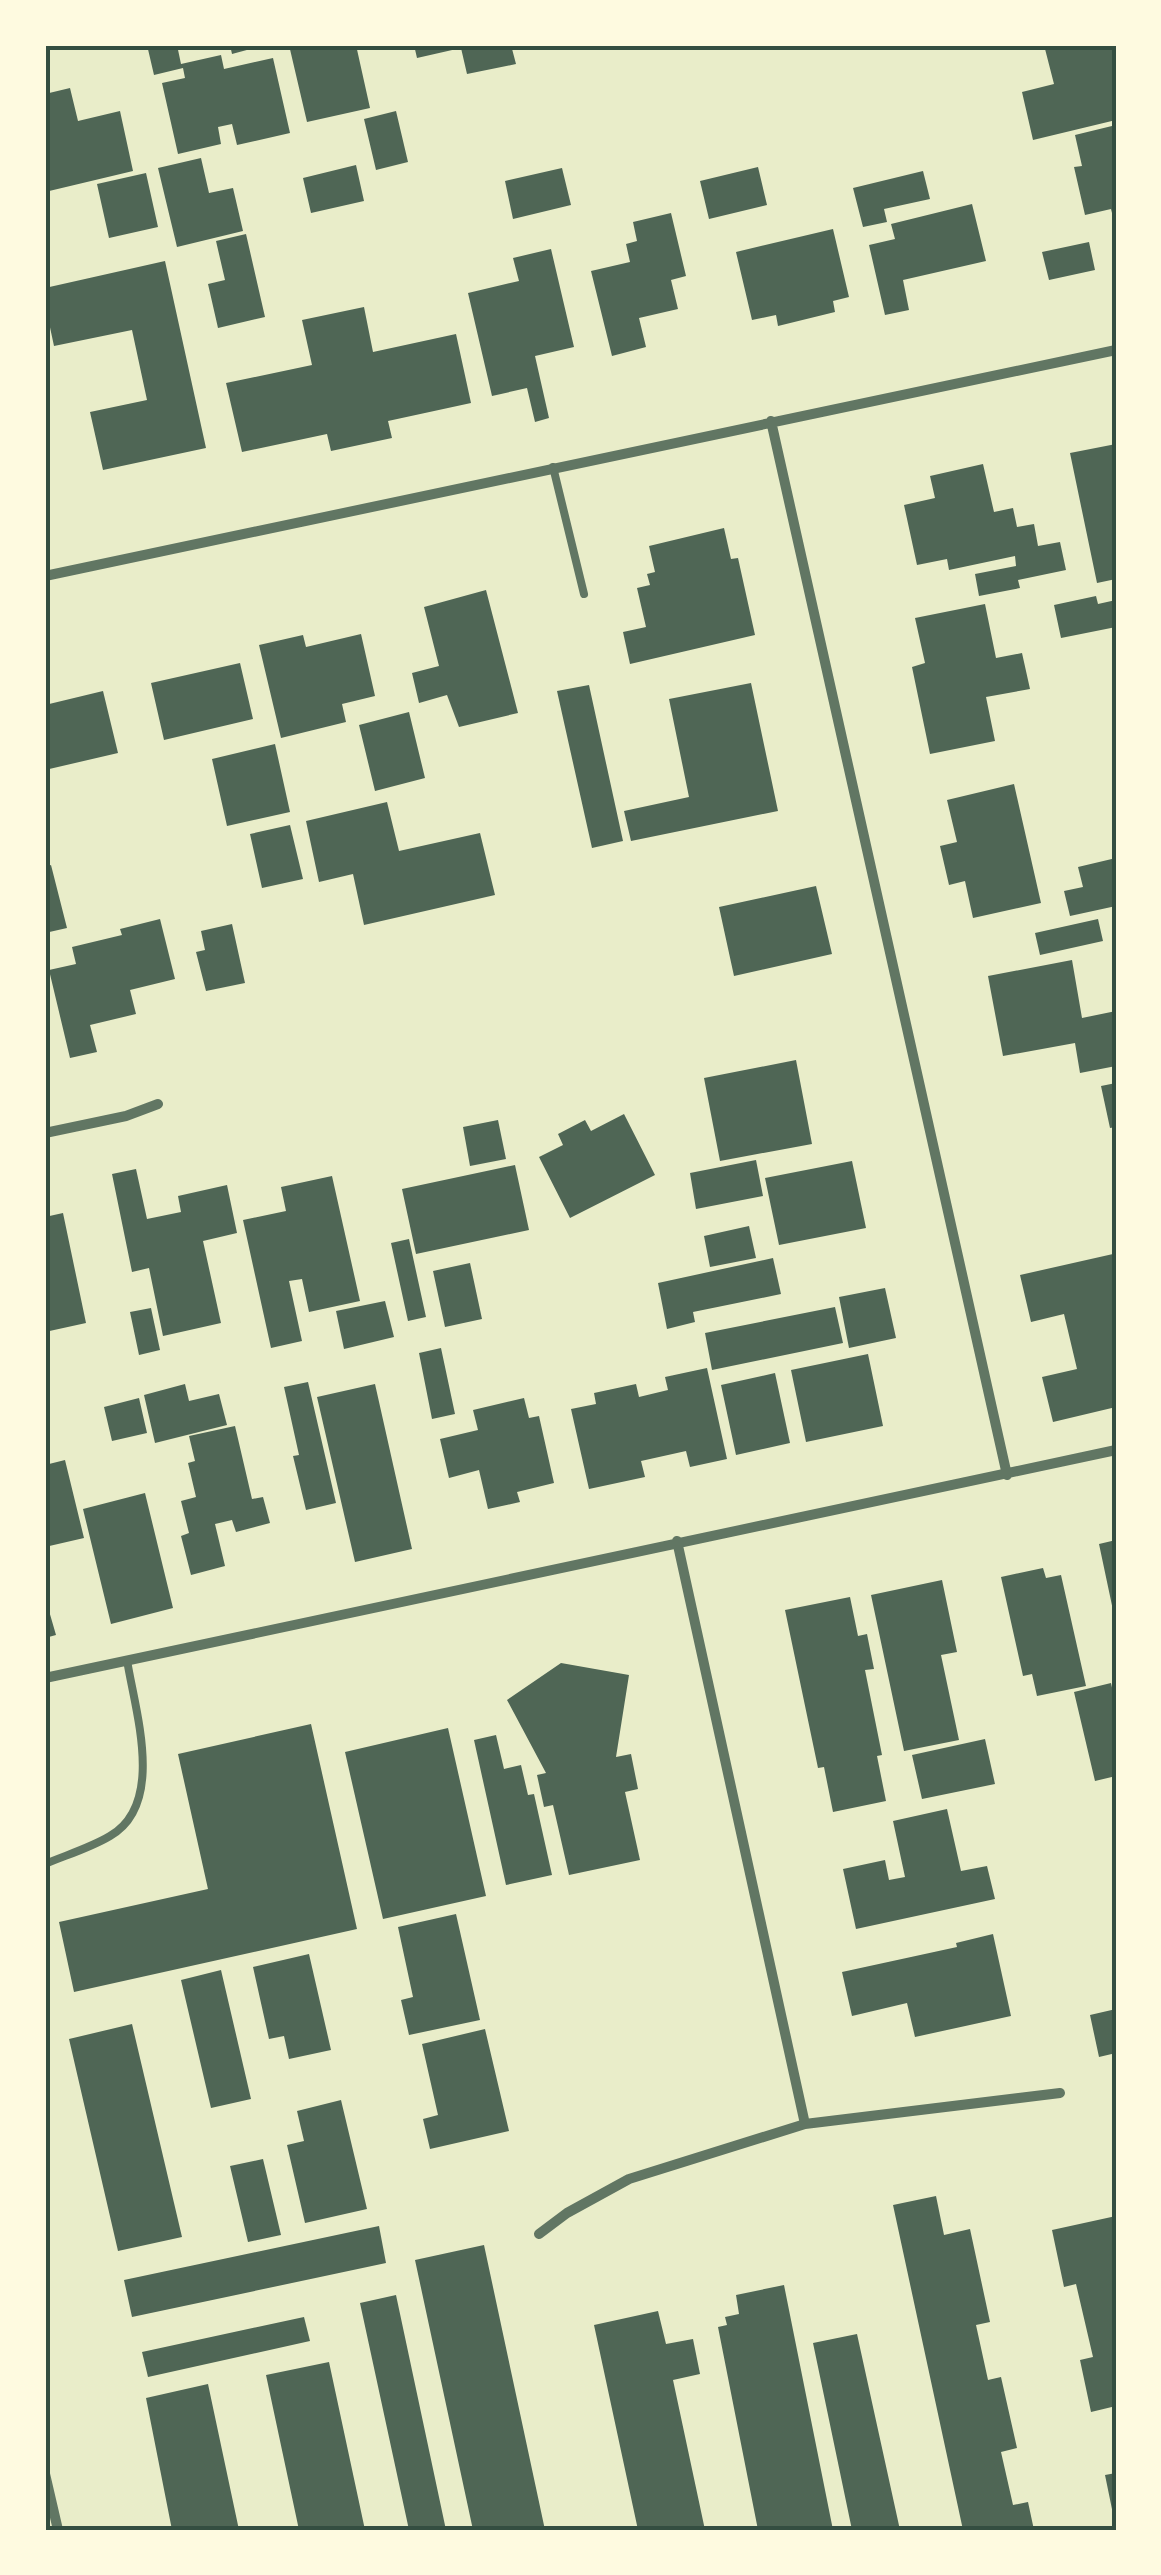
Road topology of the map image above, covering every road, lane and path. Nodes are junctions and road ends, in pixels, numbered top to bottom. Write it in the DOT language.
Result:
graph roads {
  1 [pos="1116,350"];
  2 [pos="771,421"];
  3 [pos="553,468"];
  4 [pos="45,576"];
  5 [pos="584,594"];
  6 [pos="158,1104"];
  7 [pos="45,1133"];
  8 [pos="1116,1450"];
  9 [pos="1006,1475"];
  10 [pos="677,1541"];
  11 [pos="127,1660"];
  12 [pos="45,1678"];
  13 [pos="45,1864"];
  14 [pos="1060,2093"];
  15 [pos="805,2124"];
  16 [pos="539,2234"];
  17 [pos="45,2474"];
  18 [pos="58,2530"];
  1 -- 2 [label="street"];
  2 -- 3 [label="street"];
  2 -- 9 [label="street"];
  3 -- 4 [label="street"];
  3 -- 5 [label="lane"];
  6 -- 7 [label="street"];
  8 -- 9 [label="street"];
  9 -- 10 [label="street"];
  10 -- 11 [label="street"];
  10 -- 15 [label="street"];
  11 -- 12 [label="street"];
  11 -- 13 [label="lane"];
  14 -- 15 [label="street"];
  15 -- 16 [label="street"];
  17 -- 18 [label="street"];
}
